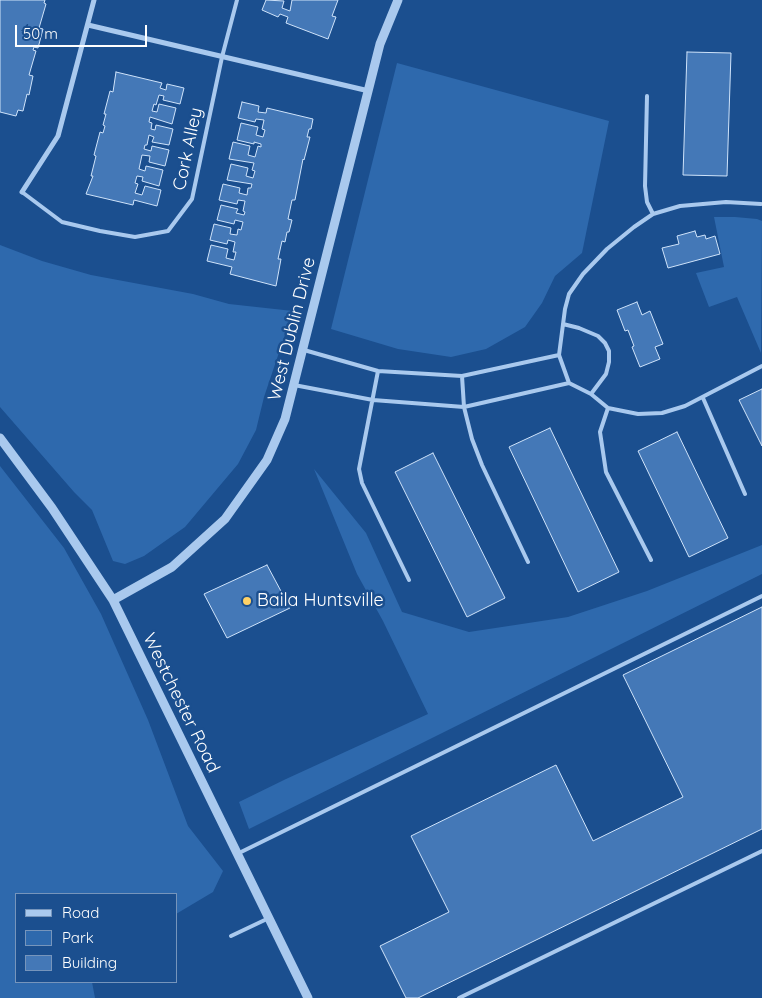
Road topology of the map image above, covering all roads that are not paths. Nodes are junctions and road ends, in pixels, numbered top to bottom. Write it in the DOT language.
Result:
graph roads {
  1 [pos="94,0"];
  2 [pos="237,0"];
  3 [pos="398,0"];
  4 [pos="88,25"];
  5 [pos="222,57"];
  6 [pos="368,91"];
  7 [pos="648,96"];
  8 [pos="22,192"];
  9 [pos="762,203"];
  10 [pos="653,214"];
  11 [pos="563,324"];
  12 [pos="304,350"];
  13 [pos="558,355"];
  14 [pos="762,366"];
  15 [pos="378,371"];
  16 [pos="462,376"];
  17 [pos="569,383"];
  18 [pos="294,385"];
  19 [pos="591,394"];
  20 [pos="703,398"];
  21 [pos="373,400"];
  22 [pos="464,407"];
  23 [pos="608,408"];
  24 [pos="0,438"];
  25 [pos="745,494"];
  26 [pos="651,560"];
  27 [pos="528,562"];
  28 [pos="409,580"];
  29 [pos="762,596"];
  30 [pos="113,600"];
  31 [pos="762,850"];
  32 [pos="238,854"];
  33 [pos="269,918"];
  34 [pos="231,936"];
  35 [pos="308,998"];
  36 [pos="459,998"];
  1 -- 4 [label="street"];
  2 -- 5 [label="lane, Cork Alley"];
  3 -- 6 [label="street, West Dublin Drive"];
  4 -- 5 [label="street"];
  4 -- 8 [label="street"];
  5 -- 6 [label="street"];
  5 -- 8 [label="lane, Cork Alley"];
  6 -- 12 [label="street, West Dublin Drive"];
  7 -- 10 [label="lane"];
  9 -- 10 [label="lane"];
  10 -- 11 [label="lane"];
  11 -- 13 [label="lane"];
  11 -- 19 [label="lane"];
  12 -- 15 [label="lane"];
  12 -- 18 [label="street, West Dublin Drive"];
  13 -- 16 [label="lane"];
  13 -- 17 [label="lane"];
  14 -- 20 [label="lane"];
  15 -- 16 [label="lane"];
  15 -- 21 [label="lane"];
  16 -- 22 [label="lane"];
  17 -- 19 [label="lane"];
  17 -- 22 [label="lane"];
  18 -- 21 [label="lane"];
  18 -- 30 [label="street, West Dublin Drive"];
  19 -- 23 [label="lane"];
  20 -- 23 [label="lane"];
  20 -- 25 [label="lane"];
  21 -- 22 [label="lane"];
  21 -- 28 [label="lane"];
  22 -- 27 [label="lane"];
  23 -- 26 [label="lane"];
  24 -- 30 [label="street, Westchester Road"];
  29 -- 32 [label="lane"];
  30 -- 32 [label="street, Westchester Road"];
  31 -- 36 [label="lane"];
  32 -- 33 [label="street, Westchester Road"];
  33 -- 34 [label="lane"];
  33 -- 35 [label="street, Westchester Road"];
}
